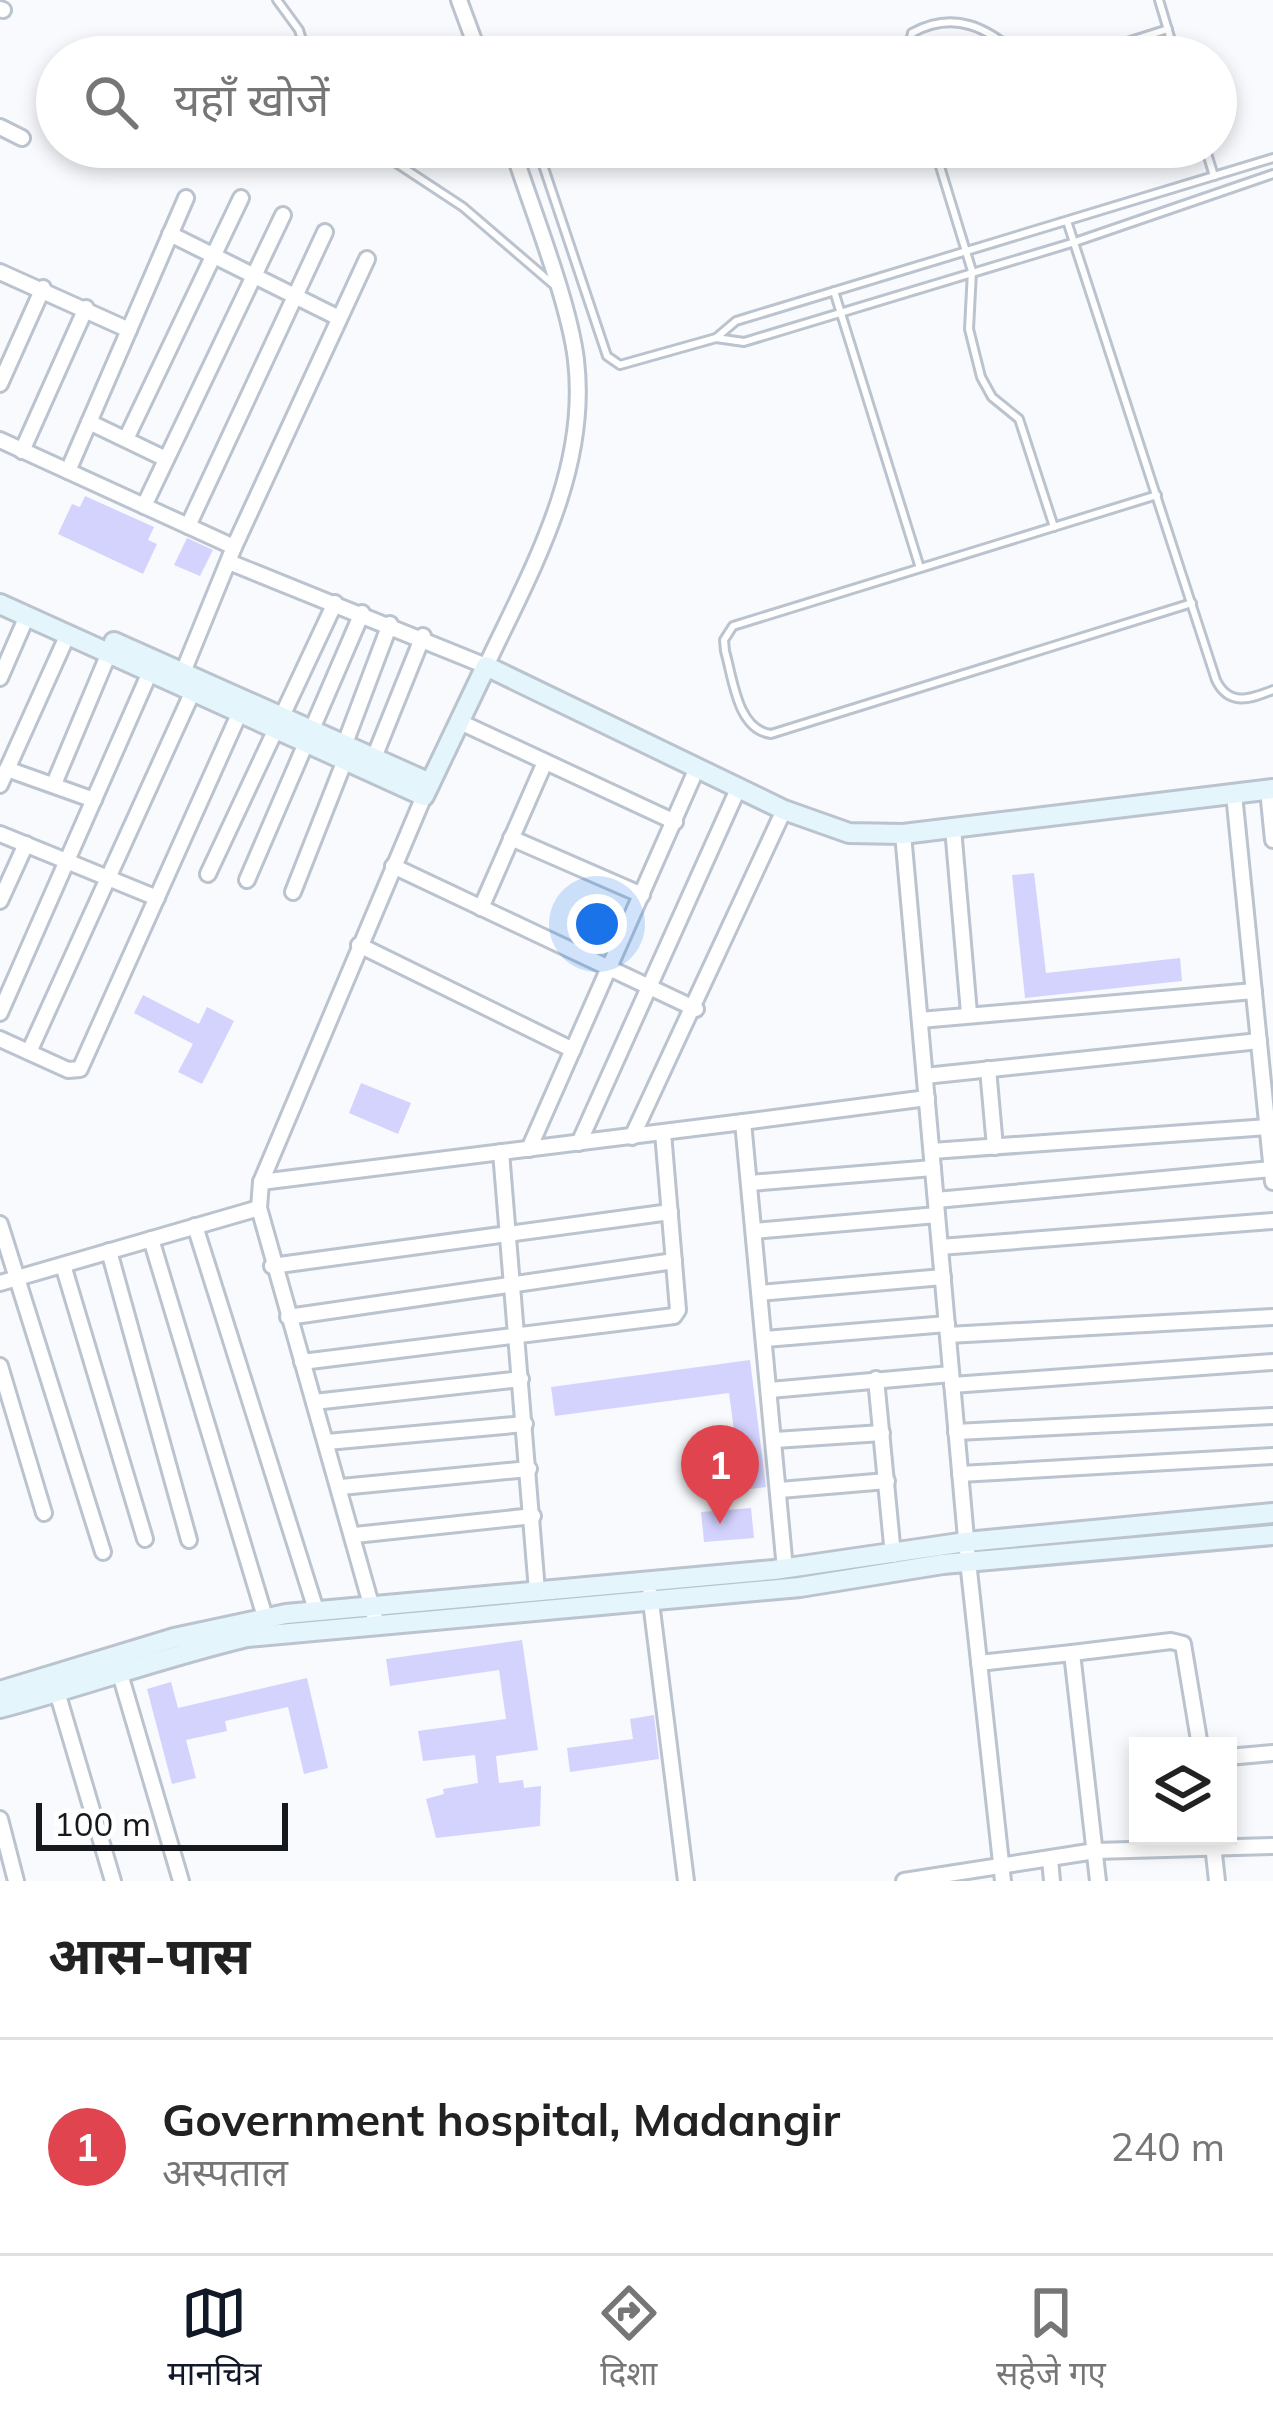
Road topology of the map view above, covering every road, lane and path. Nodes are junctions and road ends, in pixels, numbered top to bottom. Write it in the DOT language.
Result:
graph roads {
  1 [pos="277,0"];
  2 [pos="459,0"];
  3 [pos="1159,0"];
  4 [pos="1168,29"];
  5 [pos="301,36"];
  6 [pos="472,36"];
  7 [pos="911,36"];
  8 [pos="994,36"];
  9 [pos="1146,36"];
  10 [pos="1170,36"];
  11 [pos="0,127"];
  12 [pos="22,138"];
  13 [pos="1273,158"];
  14 [pos="403,168"];
  15 [pos="518,168"];
  16 [pos="544,168"];
  17 [pos="940,168"];
  18 [pos="1212,168"];
  19 [pos="1273,174"];
  20 [pos="1214,176"];
  21 [pos="186,198"];
  22 [pos="241,198"];
  23 [pos="284,215"];
  24 [pos="1067,220"];
  25 [pos="325,232"];
  26 [pos="170,234"];
  27 [pos="1075,242"];
  28 [pos="965,251"];
  29 [pos="214,255"];
  30 [pos="367,260"];
  31 [pos="972,271"];
  32 [pos="0,272"];
  33 [pos="254,276"];
  34 [pos="555,286"];
  35 [pos="43,288"];
  36 [pos="834,291"];
  37 [pos="295,296"];
  38 [pos="86,308"];
  39 [pos="839,311"];
  40 [pos="339,318"];
  41 [pos="129,330"];
  42 [pos="716,338"];
  43 [pos="0,384"];
  44 [pos="89,422"];
  45 [pos="0,440"];
  46 [pos="126,440"];
  47 [pos="22,451"];
  48 [pos="166,460"];
  49 [pos="68,471"];
  50 [pos="1156,495"];
  51 [pos="144,506"];
  52 [pos="188,526"];
  53 [pos="1054,527"];
  54 [pos="231,554"];
  55 [pos="920,568"];
  56 [pos="0,591"];
  57 [pos="335,603"];
  58 [pos="1192,603"];
  59 [pos="0,604"];
  60 [pos="362,613"];
  61 [pos="27,616"];
  62 [pos="390,624"];
  63 [pos="68,634"];
  64 [pos="423,637"];
  65 [pos="110,653"];
  66 [pos="486,666"];
  67 [pos="151,672"];
  68 [pos="0,678"];
  69 [pos="184,683"];
  70 [pos="1273,690"];
  71 [pos="239,712"];
  72 [pos="278,722"];
  73 [pos="460,722"];
  74 [pos="306,735"];
  75 [pos="343,754"];
  76 [pos="545,762"];
  77 [pos="372,764"];
  78 [pos="697,768"];
  79 [pos="8,769"];
  80 [pos="54,784"];
  81 [pos="0,785"];
  82 [pos="428,789"];
  83 [pos="738,789"];
  84 [pos="1271,790"];
  85 [pos="1234,794"];
  86 [pos="94,800"];
  87 [pos="784,810"];
  88 [pos="675,823"];
  89 [pos="953,828"];
  90 [pos="0,834"];
  91 [pos="903,834"];
  92 [pos="512,838"];
  93 [pos="1273,840"];
  94 [pos="26,844"];
  95 [pos="67,861"];
  96 [pos="393,866"];
  97 [pos="208,874"];
  98 [pos="108,878"];
  99 [pos="247,880"];
  100 [pos="293,892"];
  101 [pos="642,895"];
  102 [pos="157,898"];
  103 [pos="0,901"];
  104 [pos="481,908"];
  105 [pos="359,945"];
  106 [pos="610,968"];
  107 [pos="648,986"];
  108 [pos="1254,992"];
  109 [pos="696,1009"];
  110 [pos="0,1013"];
  111 [pos="969,1013"];
  112 [pos="920,1020"];
  113 [pos="0,1039"];
  114 [pos="1259,1041"];
  115 [pos="573,1050"];
  116 [pos="29,1052"];
  117 [pos="988,1069"];
  118 [pos="925,1076"];
  119 [pos="927,1098"];
  120 [pos="743,1123"];
  121 [pos="1268,1127"];
  122 [pos="663,1132"];
  123 [pos="632,1137"];
  124 [pos="579,1143"];
  125 [pos="995,1147"];
  126 [pos="529,1149"];
  127 [pos="932,1151"];
  128 [pos="502,1152"];
  129 [pos="933,1168"];
  130 [pos="1272,1169"];
  131 [pos="261,1182"];
  132 [pos="1273,1182"];
  133 [pos="750,1183"];
  134 [pos="936,1207"];
  135 [pos="259,1208"];
  136 [pos="670,1212"];
  137 [pos="1273,1221"];
  138 [pos="0,1225"];
  139 [pos="196,1226"];
  140 [pos="754,1231"];
  141 [pos="508,1234"];
  142 [pos="151,1239"];
  143 [pos="940,1247"];
  144 [pos="109,1251"];
  145 [pos="674,1261"];
  146 [pos="63,1265"];
  147 [pos="272,1266"];
  148 [pos="943,1277"];
  149 [pos="17,1278"];
  150 [pos="0,1283"];
  151 [pos="512,1283"];
  152 [pos="760,1293"];
  153 [pos="288,1317"];
  154 [pos="1273,1317"];
  155 [pos="947,1329"];
  156 [pos="517,1333"];
  157 [pos="765,1339"];
  158 [pos="302,1362"];
  159 [pos="1273,1362"];
  160 [pos="0,1366"];
  161 [pos="521,1378"];
  162 [pos="876,1379"];
  163 [pos="952,1379"];
  164 [pos="770,1390"];
  165 [pos="314,1402"];
  166 [pos="1273,1416"];
  167 [pos="525,1424"];
  168 [pos="956,1432"];
  169 [pos="882,1433"];
  170 [pos="775,1440"];
  171 [pos="327,1442"];
  172 [pos="1273,1456"];
  173 [pos="529,1469"];
  174 [pos="960,1474"];
  175 [pos="887,1481"];
  176 [pos="341,1487"];
  177 [pos="780,1490"];
  178 [pos="44,1513"];
  179 [pos="1273,1513"];
  180 [pos="532,1516"];
  181 [pos="355,1534"];
  182 [pos="1273,1535"];
  183 [pos="145,1539"];
  184 [pos="189,1540"];
  185 [pos="103,1552"];
  186 [pos="967,1552"];
  187 [pos="893,1555"];
  188 [pos="785,1569"];
  189 [pos="650,1590"];
  190 [pos="538,1591"];
  191 [pos="316,1610"];
  192 [pos="373,1614"];
  193 [pos="265,1617"];
  194 [pos="1072,1653"];
  195 [pos="979,1664"];
  196 [pos="120,1674"];
  197 [pos="55,1685"];
  198 [pos="0,1690"];
  199 [pos="0,1708"];
  200 [pos="1198,1737"];
  201 [pos="1273,1753"];
  202 [pos="1237,1756"];
  203 [pos="0,1819"];
  204 [pos="1237,1843"];
  205 [pos="1170,1845"];
  206 [pos="1213,1845"];
  207 [pos="1273,1846"];
  208 [pos="1096,1852"];
  209 [pos="1050,1859"];
  210 [pos="1002,1874"];
  211 [pos="16,1881"];
  212 [pos="113,1881"];
  213 [pos="181,1881"];
  214 [pos="686,1881"];
  215 [pos="904,1881"];
  216 [pos="1052,1881"];
  217 [pos="1098,1881"];
  218 [pos="1217,1881"];
  1 -- 5 [label="lane"];
  2 -- 6 [label="street"];
  3 -- 4 [label="lane"];
  4 -- 9 [label="lane"];
  4 -- 10 [label="lane"];
  7 -- 8 [label="lane"];
  11 -- 12 [label="street"];
  13 -- 20 [label="lane"];
  14 -- 34 [label="lane"];
  15 -- 34 [label="street"];
  16 -- 42 [label="lane"];
  17 -- 28 [label="lane"];
  18 -- 20 [label="lane"];
  19 -- 27 [label="lane"];
  20 -- 24 [label="lane"];
  21 -- 26 [label="street"];
  22 -- 29 [label="street"];
  23 -- 33 [label="street"];
  24 -- 27 [label="lane"];
  24 -- 28 [label="lane"];
  25 -- 37 [label="street"];
  26 -- 29 [label="street"];
  26 -- 41 [label="street"];
  27 -- 31 [label="lane"];
  27 -- 50 [label="lane"];
  28 -- 31 [label="lane"];
  28 -- 36 [label="lane"];
  29 -- 33 [label="street"];
  29 -- 46 [label="street"];
  30 -- 40 [label="street"];
  31 -- 39 [label="lane"];
  31 -- 53 [label="lane"];
  32 -- 35 [label="street"];
  33 -- 37 [label="street"];
  33 -- 48 [label="street"];
  34 -- 66 [label="street"];
  35 -- 38 [label="street"];
  35 -- 43 [label="street"];
  36 -- 39 [label="lane"];
  36 -- 42 [label="lane"];
  37 -- 40 [label="street"];
  37 -- 52 [label="street"];
  38 -- 41 [label="street"];
  38 -- 47 [label="street"];
  39 -- 42 [label="lane"];
  39 -- 55 [label="lane"];
  40 -- 54 [label="street"];
  41 -- 44 [label="street"];
  44 -- 46 [label="street"];
  44 -- 49 [label="street"];
  45 -- 47 [label="street"];
  46 -- 48 [label="street"];
  47 -- 49 [label="street"];
  48 -- 51 [label="street"];
  49 -- 51 [label="street"];
  50 -- 53 [label="lane"];
  50 -- 58 [label="lane"];
  51 -- 52 [label="street"];
  52 -- 54 [label="street"];
  53 -- 55 [label="lane"];
  54 -- 57 [label="street"];
  54 -- 69 [label="street"];
  55 -- 58 [label="lane"];
  56 -- 69 [label="street"];
  57 -- 60 [label="street"];
  57 -- 72 [label="street"];
  58 -- 70 [label="lane"];
  59 -- 61 [label="street"];
  60 -- 62 [label="street"];
  60 -- 74 [label="street"];
  61 -- 63 [label="street"];
  61 -- 68 [label="street"];
  62 -- 64 [label="street"];
  62 -- 75 [label="street"];
  63 -- 65 [label="street"];
  63 -- 79 [label="street"];
  64 -- 66 [label="street"];
  64 -- 77 [label="street"];
  65 -- 67 [label="street"];
  65 -- 80 [label="street"];
  66 -- 73 [label="street"];
  66 -- 78 [label="street"];
  67 -- 69 [label="street"];
  67 -- 86 [label="street"];
  69 -- 71 [label="street"];
  69 -- 72 [label="street"];
  69 -- 98 [label="street"];
  71 -- 72 [label="street"];
  71 -- 102 [label="street"];
  72 -- 74 [label="street"];
  72 -- 97 [label="street"];
  73 -- 76 [label="street"];
  73 -- 82 [label="street"];
  74 -- 75 [label="street"];
  74 -- 99 [label="street"];
  75 -- 77 [label="street"];
  75 -- 100 [label="street"];
  76 -- 88 [label="street"];
  76 -- 92 [label="street"];
  77 -- 82 [label="street"];
  78 -- 83 [label="street"];
  78 -- 88 [label="street"];
  79 -- 80 [label="street"];
  79 -- 81 [label="street"];
  80 -- 86 [label="street"];
  82 -- 96 [label="street"];
  83 -- 87 [label="street"];
  83 -- 107 [label="street"];
  84 -- 85 [label="street"];
  84 -- 93 [label="street"];
  85 -- 89 [label="street"];
  85 -- 108 [label="street"];
  86 -- 95 [label="street"];
  87 -- 91 [label="street"];
  87 -- 109 [label="street"];
  88 -- 101 [label="street"];
  89 -- 91 [label="street"];
  89 -- 111 [label="street"];
  90 -- 94 [label="street"];
  91 -- 112 [label="street"];
  92 -- 101 [label="street"];
  92 -- 104 [label="street"];
  94 -- 95 [label="street"];
  94 -- 103 [label="street"];
  95 -- 98 [label="street"];
  95 -- 110 [label="street"];
  96 -- 104 [label="street"];
  96 -- 105 [label="street"];
  98 -- 102 [label="street"];
  98 -- 116 [label="street"];
  101 -- 106 [label="street"];
  102 -- 116 [label="street"];
  104 -- 106 [label="street"];
  105 -- 115 [label="street"];
  105 -- 131 [label="street"];
  106 -- 107 [label="street"];
  106 -- 115 [label="street"];
  107 -- 109 [label="street"];
  107 -- 124 [label="street"];
  108 -- 111 [label="street"];
  108 -- 114 [label="street"];
  109 -- 123 [label="street"];
  111 -- 112 [label="street"];
  112 -- 118 [label="street"];
  113 -- 116 [label="street"];
  114 -- 117 [label="street"];
  114 -- 121 [label="street"];
  115 -- 126 [label="street"];
  117 -- 118 [label="street"];
  117 -- 125 [label="street"];
  118 -- 119 [label="street"];
  119 -- 120 [label="street"];
  119 -- 127 [label="street"];
  120 -- 122 [label="street"];
  120 -- 133 [label="street"];
  121 -- 125 [label="street"];
  121 -- 130 [label="street"];
  122 -- 123 [label="street"];
  122 -- 136 [label="street"];
  123 -- 124 [label="street"];
  124 -- 126 [label="street"];
  125 -- 127 [label="street"];
  126 -- 128 [label="street"];
  127 -- 129 [label="street"];
  128 -- 131 [label="street"];
  128 -- 141 [label="street"];
  129 -- 133 [label="street"];
  129 -- 134 [label="street"];
  130 -- 132 [label="street"];
  130 -- 134 [label="street"];
  131 -- 135 [label="street"];
  133 -- 140 [label="street"];
  134 -- 140 [label="street"];
  134 -- 143 [label="street"];
  135 -- 139 [label="street"];
  135 -- 147 [label="street"];
  136 -- 141 [label="street"];
  136 -- 145 [label="street"];
  137 -- 143 [label="street"];
  138 -- 149 [label="street"];
  139 -- 142 [label="street"];
  139 -- 191 [label="street"];
  140 -- 152 [label="street"];
  141 -- 147 [label="street"];
  141 -- 151 [label="street"];
  142 -- 144 [label="street"];
  142 -- 193 [label="street"];
  143 -- 148 [label="street"];
  144 -- 146 [label="street"];
  144 -- 184 [label="street"];
  145 -- 151 [label="street"];
  145 -- 156 [label="street"];
  146 -- 149 [label="street"];
  146 -- 183 [label="street"];
  147 -- 153 [label="street"];
  148 -- 152 [label="street"];
  148 -- 155 [label="street"];
  149 -- 150 [label="street"];
  149 -- 185 [label="street"];
  151 -- 153 [label="street"];
  151 -- 156 [label="street"];
  152 -- 157 [label="street"];
  153 -- 158 [label="street"];
  154 -- 155 [label="street"];
  155 -- 157 [label="street"];
  155 -- 163 [label="street"];
  156 -- 158 [label="street"];
  156 -- 161 [label="street"];
  157 -- 164 [label="street"];
  158 -- 165 [label="street"];
  159 -- 163 [label="street"];
  160 -- 178 [label="street"];
  161 -- 165 [label="street"];
  161 -- 167 [label="street"];
  162 -- 163 [label="street"];
  162 -- 164 [label="street"];
  162 -- 169 [label="street"];
  163 -- 168 [label="street"];
  164 -- 170 [label="street"];
  165 -- 171 [label="street"];
  166 -- 168 [label="street"];
  167 -- 171 [label="street"];
  167 -- 173 [label="street"];
  168 -- 174 [label="street"];
  169 -- 170 [label="street"];
  169 -- 175 [label="street"];
  170 -- 177 [label="street"];
  171 -- 176 [label="street"];
  172 -- 174 [label="street"];
  173 -- 176 [label="street"];
  173 -- 180 [label="street"];
  174 -- 186 [label="street"];
  175 -- 177 [label="street"];
  175 -- 187 [label="street"];
  176 -- 181 [label="street"];
  177 -- 188 [label="street"];
  179 -- 186 [label="street"];
  180 -- 181 [label="street"];
  180 -- 190 [label="street"];
  181 -- 192 [label="street"];
  182 -- 186 [label="street"];
  186 -- 187 [label="street"];
  186 -- 189 [label="street"];
  186 -- 195 [label="street"];
  187 -- 188 [label="street"];
  188 -- 189 [label="street"];
  189 -- 190 [label="street"];
  189 -- 192 [label="street"];
  189 -- 214 [label="street"];
  190 -- 192 [label="street"];
  191 -- 192 [label="street"];
  191 -- 193 [label="street"];
  192 -- 196 [label="street"];
  193 -- 197 [label="street"];
  194 -- 195 [label="street"];
  194 -- 200 [label="street"];
  194 -- 208 [label="street"];
  195 -- 210 [label="street"];
  196 -- 197 [label="street"];
  196 -- 213 [label="street"];
  197 -- 198 [label="street"];
  197 -- 199 [label="street"];
  197 -- 212 [label="street"];
  201 -- 202 [label="street"];
  203 -- 211 [label="street"];
  204 -- 207 [label="street"];
  205 -- 208 [label="street"];
  206 -- 218 [label="street"];
  208 -- 209 [label="street"];
  208 -- 217 [label="street"];
  209 -- 210 [label="street"];
  209 -- 216 [label="street"];
  210 -- 215 [label="street"];
}
